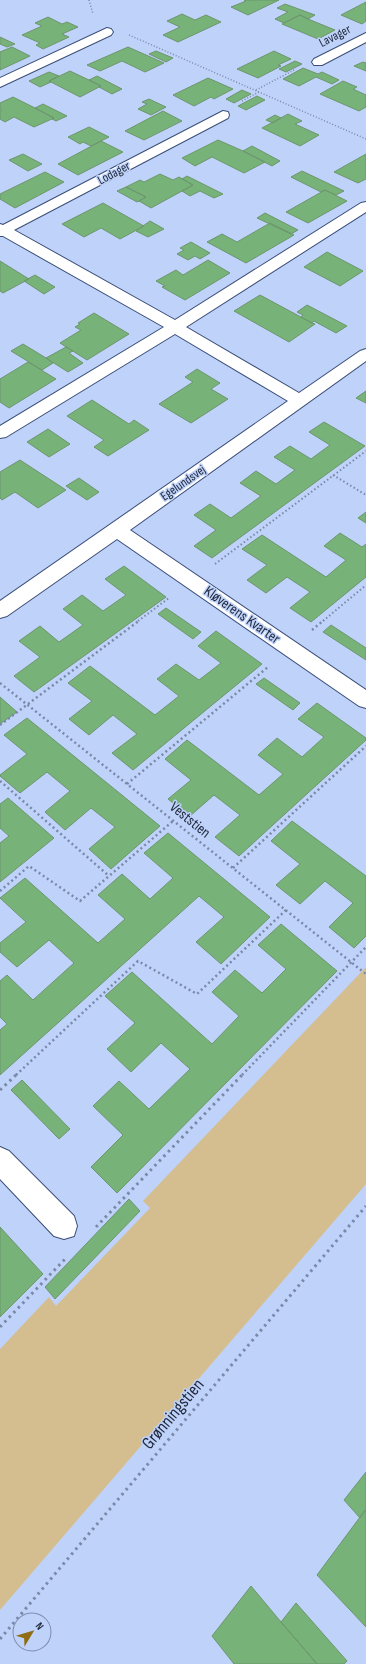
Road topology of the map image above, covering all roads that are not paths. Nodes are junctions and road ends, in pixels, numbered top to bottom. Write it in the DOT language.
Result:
graph roads {
  1 [pos="107,32"];
  2 [pos="366,37"];
  3 [pos="318,62"];
  4 [pos="0,83"];
  5 [pos="223,115"];
  6 [pos="366,206"];
  7 [pos="1,230"];
  8 [pos="175,327"];
  9 [pos="366,354"];
  10 [pos="300,401"];
  11 [pos="0,433"];
  12 [pos="117,530"];
  13 [pos="0,611"];
  14 [pos="366,700"];
  15 [pos="0,1160"];
  16 [pos="64,1226"];
  1 -- 4 [label="street"];
  2 -- 3 [label="street, Lavager"];
  5 -- 7 [label="street, Lodager"];
  6 -- 8 [label="street"];
  7 -- 8 [label="street, Lodager"];
  8 -- 10 [label="street, Lodager"];
  8 -- 11 [label="street"];
  9 -- 10 [label="street, Egelundsvej"];
  10 -- 12 [label="street, Egelundsvej"];
  12 -- 13 [label="street, Egelundsvej"];
  12 -- 14 [label="street, Kløverens Kvarter"];
  15 -- 16 [label="street"];
}
